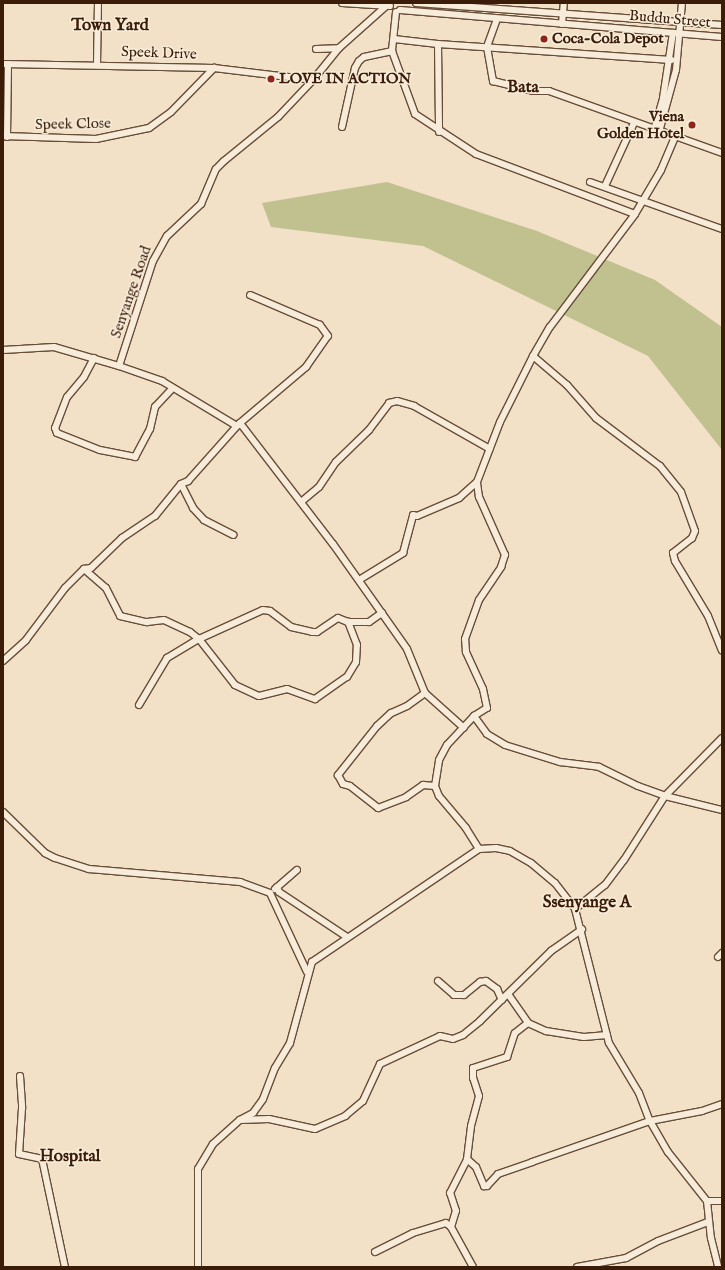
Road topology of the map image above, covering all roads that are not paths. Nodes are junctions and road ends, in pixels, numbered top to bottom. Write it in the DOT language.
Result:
graph roads {
  1 [pos="98,3"];
  2 [pos="342,3"];
  3 [pos="401,3"];
  4 [pos="416,3"];
  5 [pos="564,3"];
  6 [pos="682,3"];
  7 [pos="389,5"];
  8 [pos="490,5"];
  9 [pos="398,11"];
  10 [pos="563,13"];
  11 [pos="497,19"];
  12 [pos="680,22"];
  13 [pos="562,24"];
  14 [pos="722,25"];
  15 [pos="676,33"];
  16 [pos="722,37"];
  17 [pos="394,39"];
  18 [pos="438,44"];
  19 [pos="487,47"];
  20 [pos="339,48"];
  21 [pos="316,49"];
  22 [pos="392,51"];
  23 [pos="671,60"];
  24 [pos="5,64"];
  25 [pos="97,65"];
  26 [pos="214,68"];
  27 [pos="313,80"];
  28 [pos="634,123"];
  29 [pos="342,127"];
  30 [pos="657,131"];
  31 [pos="439,132"];
  32 [pos="676,136"];
  33 [pos="5,137"];
  34 [pos="722,153"];
  35 [pos="590,182"];
  36 [pos="605,186"];
  37 [pos="644,200"];
  38 [pos="635,214"];
  39 [pos="722,229"];
  40 [pos="250,295"];
  41 [pos="3,350"];
  42 [pos="533,356"];
  43 [pos="94,358"];
  44 [pos="119,366"];
  45 [pos="172,388"];
  46 [pos="238,424"];
  47 [pos="490,449"];
  48 [pos="477,482"];
  49 [pos="181,484"];
  50 [pos="301,502"];
  51 [pos="233,535"];
  52 [pos="84,569"];
  53 [pos="359,580"];
  54 [pos="382,613"];
  55 [pos="348,622"];
  56 [pos="199,639"];
  57 [pos="722,650"];
  58 [pos="3,661"];
  59 [pos="425,693"];
  60 [pos="139,705"];
  61 [pos="474,716"];
  62 [pos="464,728"];
  63 [pos="722,738"];
  64 [pos="435,786"];
  65 [pos="665,796"];
  66 [pos="722,810"];
  67 [pos="3,812"];
  68 [pos="479,849"];
  69 [pos="297,870"];
  70 [pos="277,887"];
  71 [pos="270,893"];
  72 [pos="575,909"];
  73 [pos="578,918"];
  74 [pos="582,929"];
  75 [pos="574,934"];
  76 [pos="347,937"];
  77 [pos="307,972"];
  78 [pos="438,981"];
  79 [pos="508,994"];
  80 [pos="502,1000"];
  81 [pos="528,1023"];
  82 [pos="607,1035"];
  83 [pos="20,1076"];
  84 [pos="722,1104"];
  85 [pos="240,1120"];
  86 [pos="650,1121"];
  87 [pos="466,1159"];
  88 [pos="707,1201"];
  89 [pos="722,1201"];
  90 [pos="708,1222"];
  91 [pos="451,1227"];
  92 [pos="376,1252"];
  93 [pos="65,1267"];
  94 [pos="198,1267"];
  95 [pos="473,1267"];
  96 [pos="577,1267"];
  97 [pos="718,1267"];
  1 -- 25 [label="street"];
  2 -- 7 [label="street"];
  3 -- 9 [label="street"];
  4 -- 8 [label="street"];
  5 -- 10 [label="street"];
  6 -- 12 [label="street"];
  7 -- 9 [label="street"];
  7 -- 20 [label="street, Senyange Road"];
  8 -- 10 [label="street"];
  9 -- 11 [label="street, Buddu Street"];
  9 -- 17 [label="street"];
  10 -- 12 [label="street"];
  10 -- 13 [label="street"];
  11 -- 13 [label="street, Buddu Street"];
  11 -- 19 [label="street"];
  12 -- 14 [label="street"];
  12 -- 15 [label="street"];
  13 -- 15 [label="street, Buddu Street"];
  15 -- 16 [label="street, Buddu Street"];
  15 -- 23 [label="street"];
  15 -- 30 [label="street"];
  17 -- 18 [label="street"];
  17 -- 22 [label="street"];
  18 -- 19 [label="street"];
  18 -- 31 [label="street"];
  19 -- 23 [label="street"];
  19 -- 28 [label="street"];
  20 -- 21 [label="street"];
  20 -- 27 [label="street, Senyange Road"];
  22 -- 29 [label="street"];
  22 -- 31 [label="street"];
  23 -- 30 [label="street"];
  24 -- 25 [label="street, Speek Drive"];
  24 -- 33 [label="street"];
  25 -- 26 [label="street, Speek Drive"];
  26 -- 27 [label="street, Speek Drive"];
  26 -- 33 [label="street, Speek Close"];
  27 -- 44 [label="street, Senyange Road"];
  28 -- 30 [label="street"];
  28 -- 36 [label="street"];
  30 -- 32 [label="street"];
  31 -- 38 [label="street"];
  32 -- 34 [label="street"];
  32 -- 37 [label="street"];
  35 -- 36 [label="street"];
  36 -- 37 [label="street"];
  37 -- 38 [label="street"];
  37 -- 39 [label="street"];
  38 -- 42 [label="street"];
  40 -- 46 [label="street"];
  41 -- 43 [label="street"];
  42 -- 47 [label="street"];
  42 -- 57 [label="street"];
  43 -- 44 [label="street"];
  43 -- 45 [label="street"];
  44 -- 45 [label="street"];
  45 -- 46 [label="street"];
  46 -- 49 [label="street"];
  46 -- 50 [label="street"];
  47 -- 48 [label="street"];
  47 -- 50 [label="street"];
  48 -- 53 [label="street"];
  48 -- 61 [label="street"];
  49 -- 51 [label="street"];
  49 -- 52 [label="street"];
  50 -- 53 [label="street"];
  52 -- 56 [label="street"];
  52 -- 58 [label="street"];
  53 -- 54 [label="street"];
  54 -- 55 [label="street"];
  54 -- 59 [label="street"];
  55 -- 56 [label="street"];
  55 -- 56 [label="street"];
  56 -- 60 [label="street"];
  59 -- 62 [label="street"];
  59 -- 64 [label="street"];
  61 -- 62 [label="street"];
  61 -- 65 [label="street"];
  62 -- 64 [label="street"];
  63 -- 65 [label="street"];
  64 -- 68 [label="street"];
  65 -- 66 [label="street"];
  65 -- 72 [label="street"];
  67 -- 71 [label="street"];
  68 -- 72 [label="street"];
  68 -- 76 [label="street"];
  69 -- 70 [label="street"];
  70 -- 71 [label="street"];
  70 -- 76 [label="street"];
  71 -- 77 [label="street"];
  72 -- 73 [label="street"];
  73 -- 74 [label="street"];
  73 -- 75 [label="street"];
  74 -- 75 [label="street"];
  74 -- 82 [label="street"];
  75 -- 79 [label="street"];
  76 -- 77 [label="street"];
  77 -- 85 [label="street"];
  78 -- 80 [label="street"];
  79 -- 80 [label="street"];
  79 -- 81 [label="street"];
  80 -- 85 [label="street"];
  81 -- 82 [label="street"];
  81 -- 87 [label="street"];
  82 -- 86 [label="street"];
  83 -- 93 [label="street"];
  84 -- 86 [label="street"];
  85 -- 94 [label="street"];
  86 -- 87 [label="street"];
  86 -- 88 [label="street"];
  87 -- 91 [label="street"];
  88 -- 89 [label="street"];
  88 -- 90 [label="street"];
  90 -- 96 [label="street"];
  90 -- 97 [label="street"];
  91 -- 92 [label="street"];
  91 -- 95 [label="street"];
}
